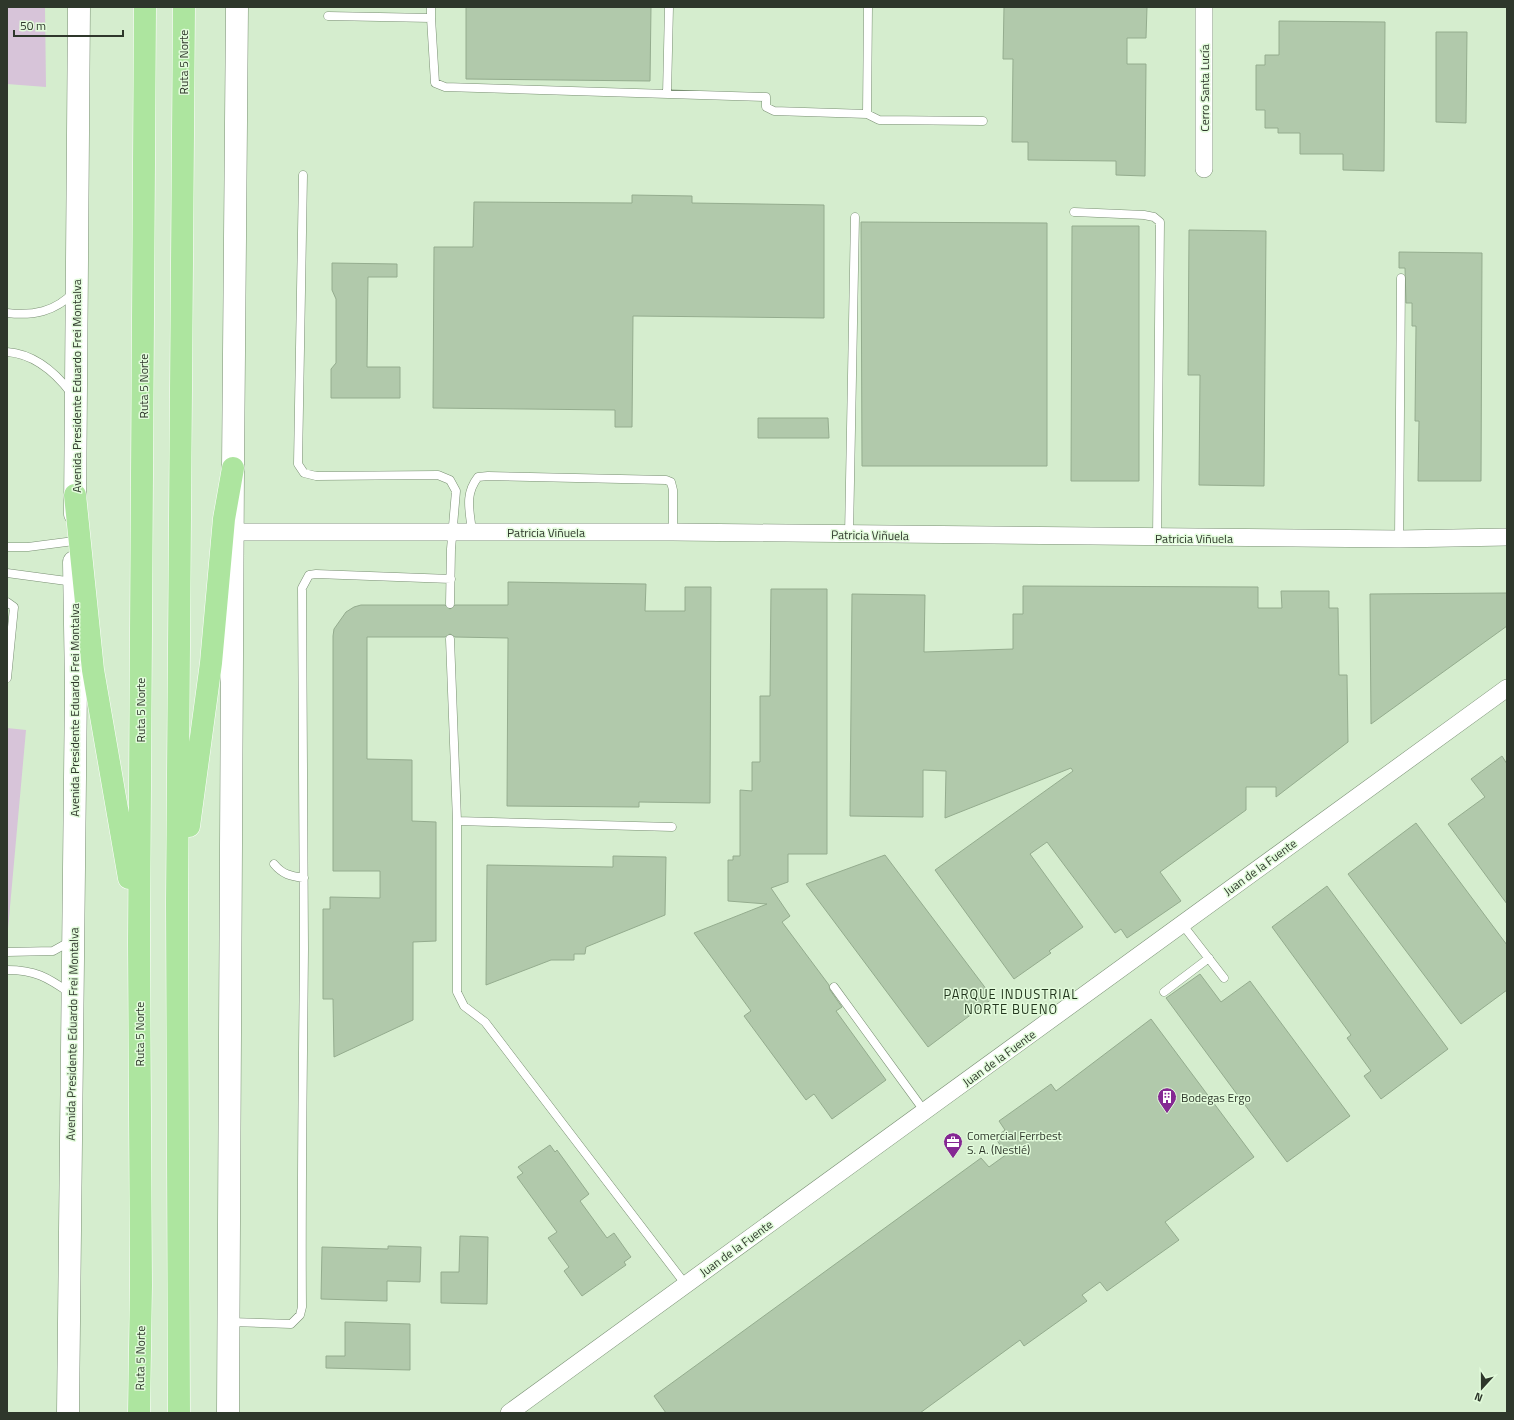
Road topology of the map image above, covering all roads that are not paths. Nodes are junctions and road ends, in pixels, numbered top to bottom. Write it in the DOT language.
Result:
graph roads {
  1 [pos="79,7"];
  2 [pos="145,7"];
  3 [pos="184,7"];
  4 [pos="237,7"];
  5 [pos="431,7"];
  6 [pos="669,7"];
  7 [pos="868,7"];
  8 [pos="1204,7"];
  9 [pos="328,16"];
  10 [pos="431,18"];
  11 [pos="667,94"];
  12 [pos="867,114"];
  13 [pos="983,121"];
  14 [pos="1204,169"];
  15 [pos="303,175"];
  16 [pos="1074,212"];
  17 [pos="855,217"];
  18 [pos="1401,278"];
  19 [pos="77,289"];
  20 [pos="7,313"];
  21 [pos="7,352"];
  22 [pos="76,400"];
  23 [pos="233,468"];
  24 [pos="75,495"];
  25 [pos="233,532"];
  26 [pos="454,532"];
  27 [pos="472,532"];
  28 [pos="673,532"];
  29 [pos="849,535"];
  30 [pos="1507,537"];
  31 [pos="1157,538"];
  32 [pos="1399,539"];
  33 [pos="74,540"];
  34 [pos="7,547"];
  35 [pos="7,573"];
  36 [pos="451,579"];
  37 [pos="74,582"];
  38 [pos="7,602"];
  39 [pos="450,604"];
  40 [pos="450,639"];
  41 [pos="7,678"];
  42 [pos="1507,688"];
  43 [pos="457,821"];
  44 [pos="672,828"];
  45 [pos="274,864"];
  46 [pos="304,878"];
  47 [pos="177,902"];
  48 [pos="1182,924"];
  49 [pos="73,939"];
  50 [pos="139,943"];
  51 [pos="7,952"];
  52 [pos="1209,958"];
  53 [pos="7,970"];
  54 [pos="1224,978"];
  55 [pos="834,988"];
  56 [pos="1164,992"];
  57 [pos="73,994"];
  58 [pos="925,1112"];
  59 [pos="686,1285"];
  60 [pos="229,1322"];
  61 [pos="68,1413"];
  62 [pos="139,1413"];
  63 [pos="179,1413"];
  64 [pos="228,1413"];
  65 [pos="509,1413"];
  1 -- 19 [label="main road, Avenida Presidente Eduardo Frei Montalva"];
  2 -- 50 [label="highway, Ruta 5 Norte"];
  3 -- 47 [label="highway, Ruta 5 Norte"];
  4 -- 23 [label="main road"];
  5 -- 10 [label="lane"];
  6 -- 11 [label="lane"];
  7 -- 12 [label="lane"];
  8 -- 14 [label="street, Cerro Santa Lucía"];
  9 -- 10 [label="lane"];
  10 -- 11 [label="lane"];
  11 -- 12 [label="lane"];
  12 -- 13 [label="lane"];
  15 -- 26 [label="lane"];
  16 -- 31 [label="lane"];
  17 -- 29 [label="lane"];
  18 -- 32 [label="lane"];
  19 -- 20 [label="lane"];
  19 -- 22 [label="main road, Avenida Presidente Eduardo Frei Montalva"];
  21 -- 22 [label="lane"];
  22 -- 24 [label="main road, Avenida Presidente Eduardo Frei Montalva"];
  23 -- 25 [label="main road"];
  23 -- 47 [label="highway"];
  24 -- 33 [label="main road, Avenida Presidente Eduardo Frei Montalva"];
  24 -- 50 [label="highway"];
  25 -- 26 [label="street, Patricia Viñuela"];
  25 -- 60 [label="main road"];
  26 -- 27 [label="street, Patricia Viñuela"];
  26 -- 36 [label="lane"];
  27 -- 28 [label="street, Patricia Viñuela"];
  27 -- 28 [label="lane"];
  28 -- 29 [label="street, Patricia Viñuela"];
  29 -- 31 [label="street, Patricia Viñuela"];
  30 -- 32 [label="street, Patricia Viñuela"];
  31 -- 32 [label="street, Patricia Viñuela"];
  33 -- 34 [label="lane"];
  33 -- 37 [label="main road, Avenida Presidente Eduardo Frei Montalva"];
  35 -- 37 [label="lane"];
  36 -- 39 [label="lane"];
  36 -- 46 [label="lane"];
  37 -- 49 [label="main road, Avenida Presidente Eduardo Frei Montalva"];
  38 -- 41 [label="lane"];
  40 -- 43 [label="lane"];
  42 -- 48 [label="street, Juan de la Fuente"];
  43 -- 44 [label="lane"];
  43 -- 59 [label="lane"];
  45 -- 46 [label="lane"];
  46 -- 60 [label="lane"];
  47 -- 63 [label="highway, Ruta 5 Norte"];
  48 -- 52 [label="lane"];
  48 -- 58 [label="street, Juan de la Fuente"];
  49 -- 51 [label="lane"];
  49 -- 57 [label="main road, Avenida Presidente Eduardo Frei Montalva"];
  50 -- 62 [label="highway, Ruta 5 Norte"];
  52 -- 54 [label="lane"];
  52 -- 56 [label="lane"];
  53 -- 57 [label="lane"];
  55 -- 58 [label="lane"];
  57 -- 61 [label="main road, Avenida Presidente Eduardo Frei Montalva"];
  58 -- 59 [label="street, Juan de la Fuente"];
  59 -- 65 [label="street, Juan de la Fuente"];
  60 -- 64 [label="main road"];
}
